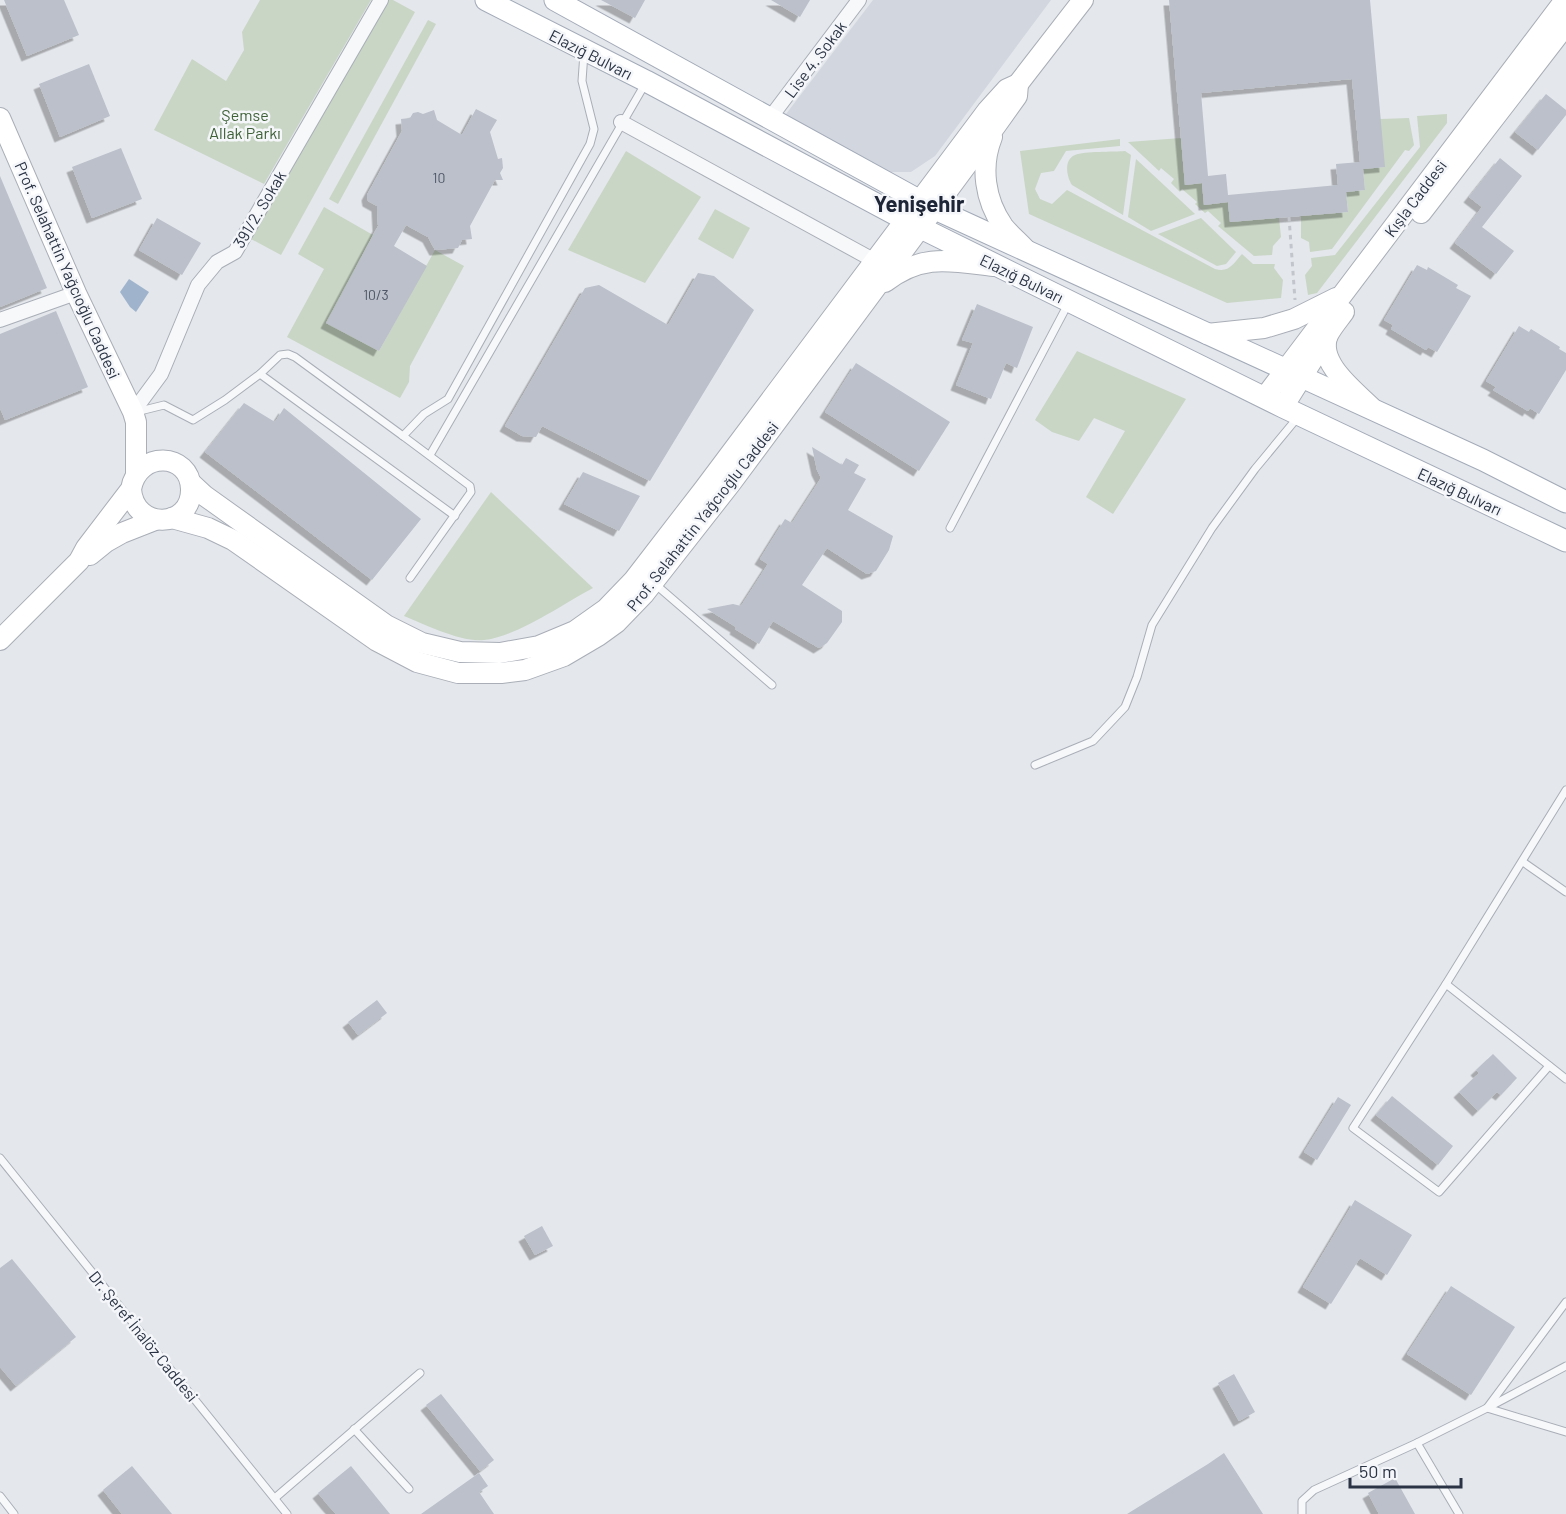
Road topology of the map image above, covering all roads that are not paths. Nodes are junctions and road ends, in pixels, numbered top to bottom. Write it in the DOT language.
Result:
graph roads {
  1 [pos="381,0"];
  2 [pos="486,0"];
  3 [pos="555,0"];
  4 [pos="859,0"];
  5 [pos="1083,0"];
  6 [pos="1566,0"];
  7 [pos="1561,28"];
  8 [pos="584,51"];
  9 [pos="646,81"];
  10 [pos="1018,84"];
  11 [pos="0,118"];
  12 [pos="770,118"];
  13 [pos="621,122"];
  14 [pos="997,124"];
  15 [pos="926,205"];
  16 [pos="912,223"];
  17 [pos="1030,254"];
  18 [pos="875,261"];
  19 [pos="999,266"];
  20 [pos="76,294"];
  21 [pos="869,295"];
  22 [pos="1341,296"];
  23 [pos="1069,301"];
  24 [pos="0,320"];
  25 [pos="1207,334"];
  26 [pos="1327,337"];
  27 [pos="1294,373"];
  28 [pos="260,374"];
  29 [pos="1283,406"];
  30 [pos="1376,411"];
  31 [pos="134,417"];
  32 [pos="403,436"];
  33 [pos="430,455"];
  34 [pos="167,460"];
  35 [pos="134,481"];
  36 [pos="190,483"];
  37 [pos="1566,502"];
  38 [pos="455,516"];
  39 [pos="164,519"];
  40 [pos="950,528"];
  41 [pos="1566,541"];
  42 [pos="79,561"];
  43 [pos="410,578"];
  44 [pos="653,582"];
  45 [pos="0,640"];
  46 [pos="772,685"];
  47 [pos="1035,765"];
  48 [pos="1566,790"];
  49 [pos="1523,862"];
  50 [pos="1566,892"];
  51 [pos="1446,984"];
  52 [pos="1549,1066"];
  53 [pos="1566,1079"];
  54 [pos="0,1158"];
  55 [pos="1566,1302"];
  56 [pos="1566,1366"];
  57 [pos="420,1373"];
  58 [pos="1487,1408"];
  59 [pos="354,1429"];
  60 [pos="1566,1432"];
  61 [pos="1417,1443"];
  62 [pos="409,1489"];
  63 [pos="0,1496"];
  64 [pos="275,1498"];
  65 [pos="14,1514"];
  66 [pos="287,1514"];
  67 [pos="1302,1514"];
  68 [pos="1459,1514"];
  1 -- 31 [label="street, 391/2. Sokak"];
  2 -- 8 [label="main road, Elazığ Bulvarı"];
  3 -- 12 [label="main road, Elazığ Bulvarı"];
  4 -- 12 [label="street, Lise 4. Sokak"];
  5 -- 10 [label="street"];
  6 -- 7 [label="street, Kışla Caddesi"];
  7 -- 22 [label="street, Kışla Caddesi"];
  7 -- 26 [label="street"];
  8 -- 9 [label="main road, Elazığ Bulvarı"];
  8 -- 32 [label="lane"];
  9 -- 13 [label="lane"];
  9 -- 16 [label="main road, Elazığ Bulvarı"];
  10 -- 14 [label="street"];
  10 -- 15 [label="street"];
  11 -- 20 [label="street, Prof. Selahattin Yağcıoğlu Caddesi"];
  12 -- 15 [label="main road, Elazığ Bulvarı"];
  13 -- 18 [label="street"];
  13 -- 33 [label="lane"];
  14 -- 15 [label="street"];
  14 -- 17 [label="street"];
  15 -- 16 [label="street"];
  15 -- 17 [label="main road, Elazığ Bulvarı"];
  16 -- 18 [label="street, Prof. Selahattin Yağcıoğlu Caddesi"];
  16 -- 19 [label="main road, Elazığ Bulvarı"];
  16 -- 21 [label="street, Prof. Selahattin Yağcıoğlu Caddesi"];
  17 -- 25 [label="main road, Elazığ Bulvarı"];
  18 -- 36 [label="street, Prof. Selahattin Yağcıoğlu Caddesi"];
  19 -- 21 [label="street"];
  19 -- 23 [label="main road, Elazığ Bulvarı"];
  20 -- 24 [label="street"];
  20 -- 31 [label="street, Prof. Selahattin Yağcıoğlu Caddesi"];
  21 -- 44 [label="street, Prof. Selahattin Yağcıoğlu Caddesi"];
  22 -- 25 [label="street"];
  22 -- 27 [label="street, Kışla Caddesi"];
  23 -- 29 [label="main road, Elazığ Bulvarı"];
  23 -- 40 [label="lane"];
  25 -- 27 [label="main road, Elazığ Bulvarı"];
  26 -- 27 [label="street"];
  26 -- 30 [label="street"];
  27 -- 29 [label="street, Kışla Caddesi"];
  27 -- 30 [label="main road, Elazığ Bulvarı"];
  28 -- 31 [label="lane"];
  28 -- 32 [label="lane"];
  28 -- 38 [label="lane"];
  29 -- 41 [label="main road, Elazığ Bulvarı"];
  29 -- 47 [label="lane"];
  30 -- 37 [label="main road, Elazığ Bulvarı"];
  31 -- 34 [label="street, Prof. Selahattin Yağcıoğlu Caddesi"];
  31 -- 35 [label="street, Prof. Selahattin Yağcıoğlu Caddesi"];
  32 -- 33 [label="lane"];
  33 -- 38 [label="lane"];
  34 -- 35 [label="street"];
  34 -- 36 [label="street"];
  35 -- 39 [label="street"];
  35 -- 42 [label="street"];
  36 -- 39 [label="street"];
  38 -- 43 [label="lane"];
  39 -- 42 [label="street"];
  39 -- 44 [label="street, Prof. Selahattin Yağcıoğlu Caddesi"];
  42 -- 45 [label="street"];
  44 -- 46 [label="lane"];
  48 -- 49 [label="lane"];
  49 -- 50 [label="lane"];
  49 -- 51 [label="lane"];
  51 -- 52 [label="lane"];
  51 -- 52 [label="lane"];
  52 -- 53 [label="lane"];
  54 -- 64 [label="lane, Dr. Şeref İnalöz Caddesi"];
  55 -- 58 [label="lane"];
  56 -- 58 [label="lane"];
  57 -- 59 [label="lane"];
  58 -- 60 [label="lane"];
  58 -- 61 [label="lane"];
  59 -- 62 [label="lane"];
  59 -- 64 [label="lane"];
  61 -- 67 [label="lane"];
  61 -- 68 [label="lane"];
  63 -- 65 [label="lane"];
  64 -- 66 [label="lane, Dr. Şeref İnalöz Caddesi"];
}
